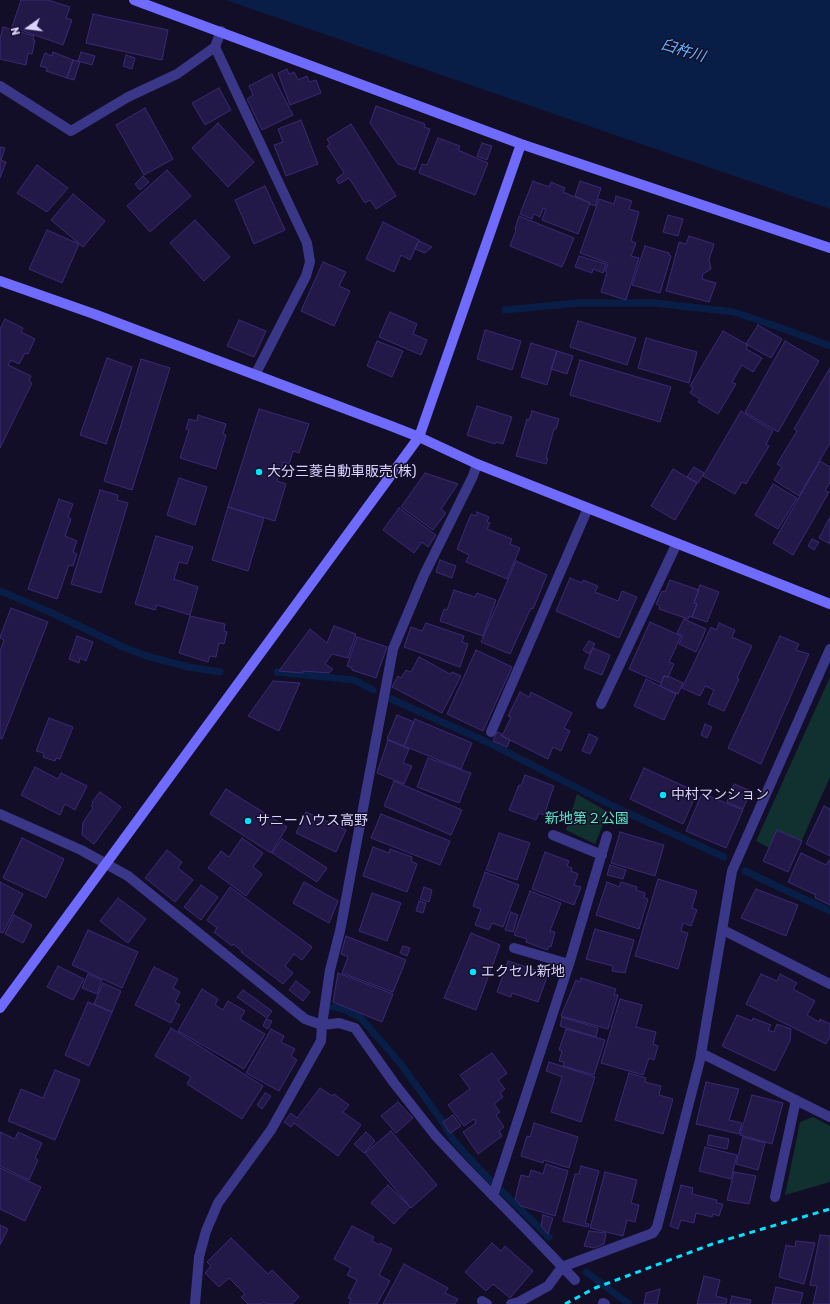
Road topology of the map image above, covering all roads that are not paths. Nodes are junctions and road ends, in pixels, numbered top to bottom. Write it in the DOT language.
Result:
graph roads {
  1 [pos="134,0"];
  2 [pos="221,31"];
  3 [pos="215,47"];
  4 [pos="0,86"];
  5 [pos="521,144"];
  6 [pos="830,248"];
  7 [pos="0,282"];
  8 [pos="255,375"];
  9 [pos="419,438"];
  10 [pos="477,464"];
  11 [pos="588,508"];
  12 [pos="677,543"];
  13 [pos="830,604"];
  14 [pos="830,649"];
  15 [pos="601,704"];
  16 [pos="491,732"];
  17 [pos="0,814"];
  18 [pos="553,835"];
  19 [pos="607,836"];
  20 [pos="602,855"];
  21 [pos="106,863"];
  22 [pos="723,930"];
  23 [pos="514,948"];
  24 [pos="569,964"];
  25 [pos="830,984"];
  26 [pos="0,1008"];
  27 [pos="322,1025"];
  28 [pos="701,1052"];
  29 [pos="796,1100"];
  30 [pos="830,1117"];
  31 [pos="493,1196"];
  32 [pos="775,1197"];
  33 [pos="562,1267"];
  34 [pos="575,1280"];
  35 [pos="195,1304"];
  36 [pos="511,1304"];
  1 -- 2 [label="street"];
  2 -- 3 [label="street"];
  2 -- 5 [label="street"];
  3 -- 4 [label="street"];
  3 -- 8 [label="street"];
  5 -- 6 [label="street"];
  5 -- 9 [label="street"];
  7 -- 8 [label="street"];
  8 -- 9 [label="street"];
  9 -- 10 [label="street"];
  9 -- 21 [label="street"];
  10 -- 11 [label="street"];
  10 -- 27 [label="street"];
  11 -- 12 [label="street"];
  11 -- 16 [label="street"];
  12 -- 13 [label="street"];
  12 -- 15 [label="street"];
  14 -- 22 [label="street"];
  17 -- 21 [label="street"];
  18 -- 20 [label="street"];
  19 -- 20 [label="street"];
  20 -- 24 [label="street"];
  21 -- 26 [label="street"];
  21 -- 27 [label="street"];
  22 -- 25 [label="street"];
  22 -- 28 [label="street"];
  23 -- 24 [label="street"];
  24 -- 31 [label="street"];
  27 -- 31 [label="street"];
  27 -- 35 [label="street"];
  28 -- 29 [label="street"];
  28 -- 33 [label="street"];
  29 -- 30 [label="street"];
  29 -- 32 [label="street"];
  31 -- 33 [label="street"];
  33 -- 34 [label="street"];
  33 -- 36 [label="street"];
}
